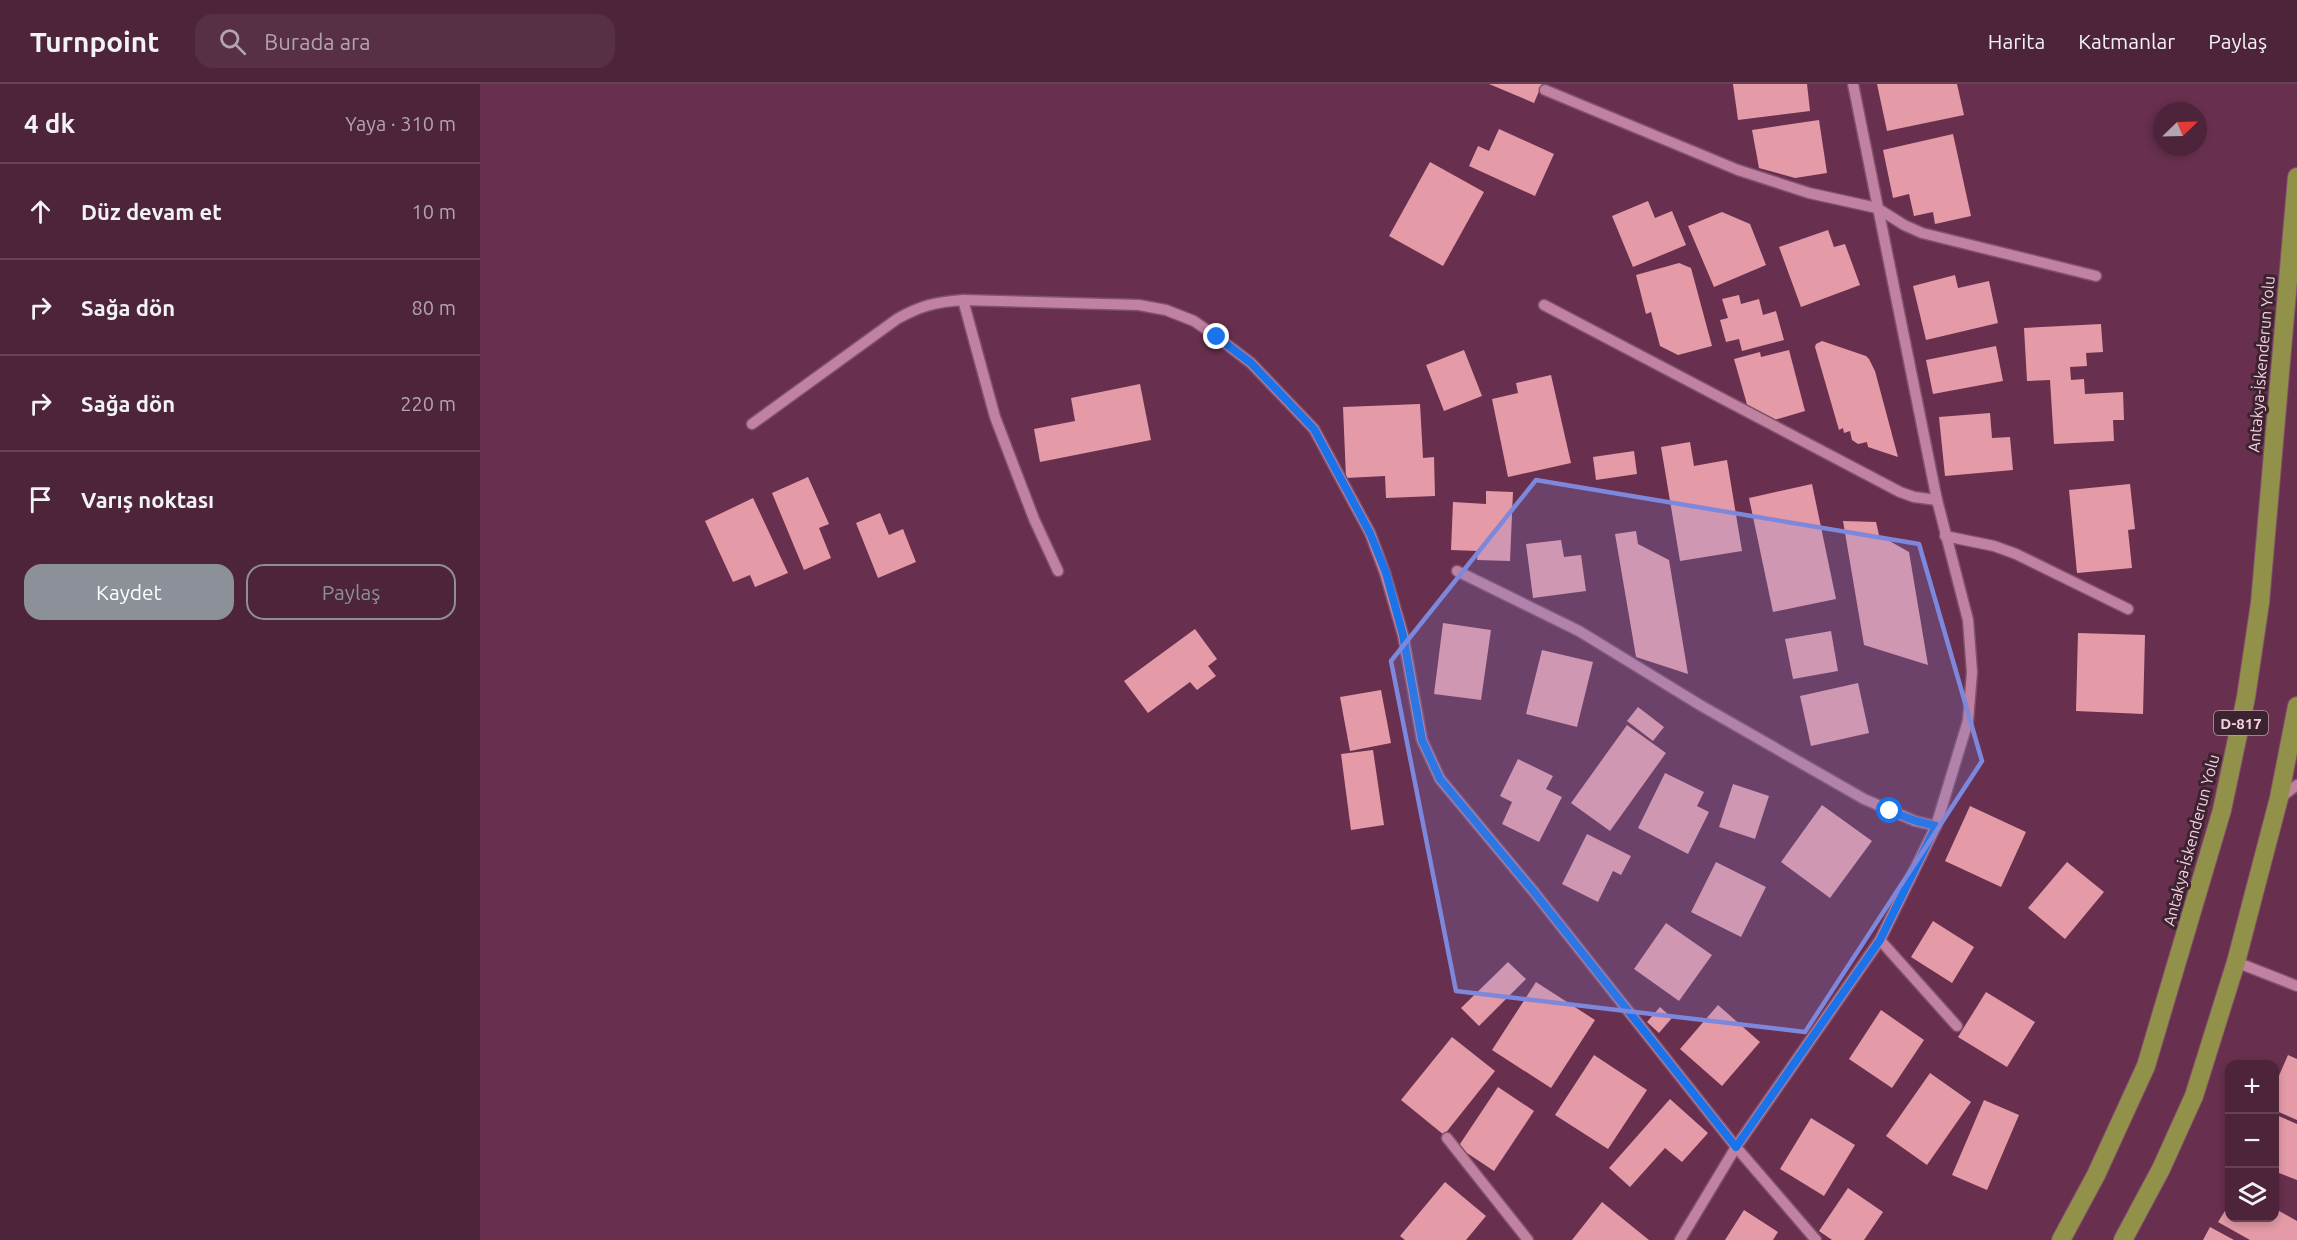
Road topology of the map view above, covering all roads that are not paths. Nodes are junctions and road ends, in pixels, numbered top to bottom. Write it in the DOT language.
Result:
graph roads {
  1 [pos="1853,84"];
  2 [pos="1545,90"];
  3 [pos="2297,177"];
  4 [pos="1877,208"];
  5 [pos="2096,276"];
  6 [pos="963,300"];
  7 [pos="1544,305"];
  8 [pos="752,424"];
  9 [pos="1937,500"];
  10 [pos="1945,536"];
  11 [pos="1058,571"];
  12 [pos="1457,571"];
  13 [pos="2128,609"];
  14 [pos="2297,706"];
  15 [pos="2297,785"];
  16 [pos="2279,798"];
  17 [pos="1936,826"];
  18 [pos="1880,940"];
  19 [pos="2236,962"];
  20 [pos="2297,986"];
  21 [pos="1957,1026"];
  22 [pos="1447,1138"];
  23 [pos="1736,1147"];
  24 [pos="1528,1240"];
  25 [pos="1680,1240"];
  26 [pos="1816,1240"];
  27 [pos="2061,1240"];
  28 [pos="2123,1240"];
  1 -- 4 [label="street"];
  2 -- 4 [label="street"];
  3 -- 27 [label="highway, Antakya-İskenderun Yolu / D-817"];
  4 -- 5 [label="street"];
  4 -- 9 [label="street"];
  6 -- 8 [label="street"];
  6 -- 11 [label="street"];
  6 -- 23 [label="street"];
  7 -- 9 [label="street"];
  9 -- 10 [label="street"];
  10 -- 13 [label="street"];
  10 -- 17 [label="street"];
  12 -- 17 [label="street"];
  14 -- 16 [label="highway, D-817"];
  15 -- 16 [label="street"];
  16 -- 19 [label="highway, D-817"];
  17 -- 18 [label="street"];
  18 -- 21 [label="street"];
  18 -- 23 [label="street"];
  19 -- 20 [label="street"];
  19 -- 28 [label="highway, D-817"];
  22 -- 24 [label="street"];
  23 -- 25 [label="street"];
  23 -- 26 [label="street"];
}
